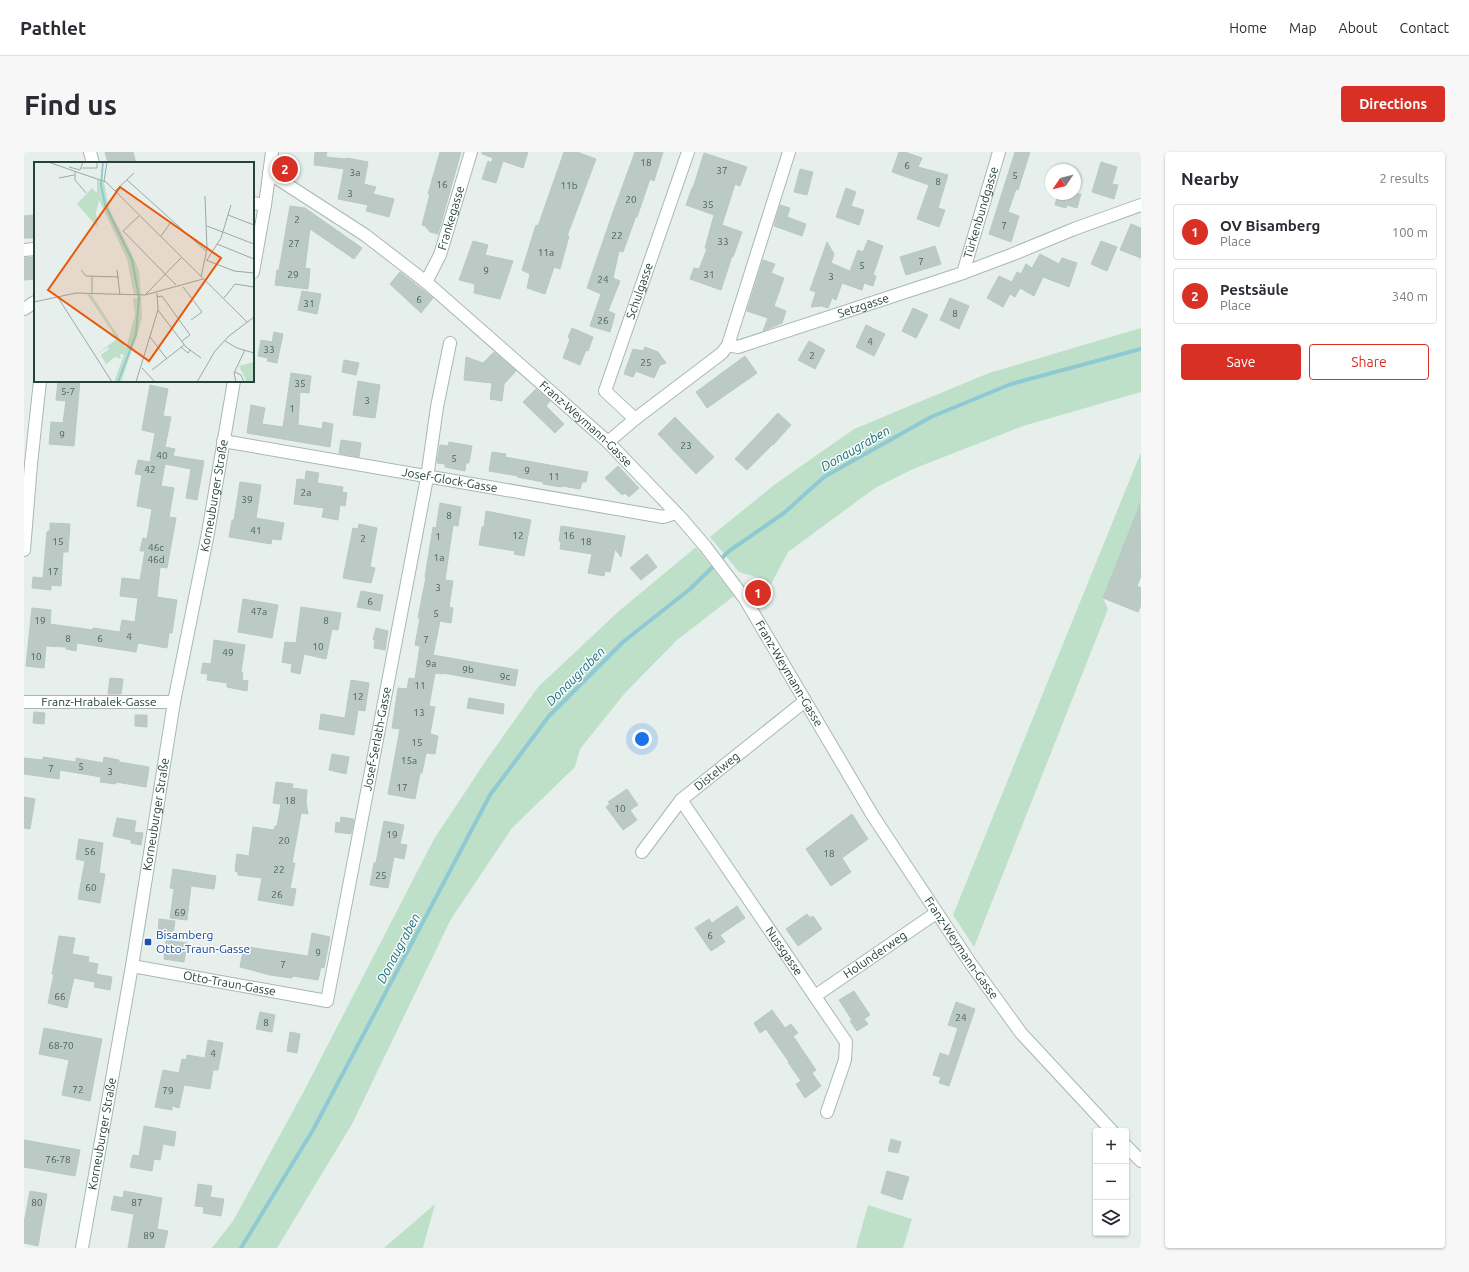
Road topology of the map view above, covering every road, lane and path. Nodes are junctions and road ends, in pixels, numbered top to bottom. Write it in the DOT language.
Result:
graph roads {
  1 [pos="90,152"];
  2 [pos="272,152"];
  3 [pos="471,152"];
  4 [pos="688,152"];
  5 [pos="789,152"];
  6 [pos="999,152"];
  7 [pos="93,162"];
  8 [pos="269,172"];
  9 [pos="259,204"];
  10 [pos="1141,205"];
  11 [pos="34,249"];
  12 [pos="24,250"];
  13 [pos="254,261"];
  14 [pos="963,273"];
  15 [pos="426,282"];
  16 [pos="34,303"];
  17 [pos="24,309"];
  18 [pos="450,343"];
  19 [pos="728,345"];
  20 [pos="40,382"];
  21 [pos="234,382"];
  22 [pos="635,419"];
  23 [pos="223,441"];
  24 [pos="608,442"];
  25 [pos="426,478"];
  26 [pos="676,513"];
  27 [pos="24,550"];
  28 [pos="805,701"];
  29 [pos="24,702"];
  30 [pos="174,702"];
  31 [pos="681,800"];
  32 [pos="642,852"];
  33 [pos="936,913"];
  34 [pos="132,966"];
  35 [pos="815,996"];
  36 [pos="328,1001"];
  37 [pos="826,1112"];
  38 [pos="1109,1128"];
  39 [pos="1129,1149"];
  40 [pos="1140,1158"];
  41 [pos="82,1248"];
  1 -- 7 [label="street"];
  2 -- 8 [label="street"];
  3 -- 15 [label="street, Frankegasse"];
  4 -- 22 [label="street, Schulgasse"];
  5 -- 19 [label="street"];
  6 -- 14 [label="street, Türkenbundgasse"];
  8 -- 9 [label="street"];
  8 -- 15 [label="street, Franz-Weymann-Gasse"];
  9 -- 13 [label="street"];
  10 -- 14 [label="street, Setzgasse"];
  11 -- 12 [label="street"];
  14 -- 19 [label="street, Setzgasse"];
  15 -- 24 [label="street, Franz-Weymann-Gasse"];
  16 -- 17 [label="street"];
  18 -- 25 [label="street, Josef-Serlath-Gasse"];
  19 -- 22 [label="street"];
  20 -- 27 [label="street"];
  21 -- 23 [label="street, Korneuburger Straße"];
  22 -- 24 [label="street"];
  23 -- 25 [label="street, Josef-Glock-Gasse"];
  23 -- 30 [label="street, Korneuburger Straße"];
  24 -- 26 [label="street, Franz-Weymann-Gasse"];
  25 -- 26 [label="street, Josef-Glock-Gasse"];
  25 -- 36 [label="street, Josef-Serlath-Gasse"];
  26 -- 28 [label="street, Franz-Weymann-Gasse"];
  28 -- 31 [label="street, Distelweg"];
  28 -- 33 [label="street, Franz-Weymann-Gasse"];
  29 -- 30 [label="street, Franz-Hrabalek-Gasse"];
  30 -- 34 [label="street, Korneuburger Straße"];
  31 -- 32 [label="street, Distelweg"];
  31 -- 35 [label="street, Nussgasse"];
  33 -- 35 [label="street, Holunderweg"];
  33 -- 38 [label="street, Franz-Weymann-Gasse"];
  34 -- 36 [label="street, Otto-Traun-Gasse"];
  34 -- 41 [label="street, Korneuburger Straße"];
  35 -- 37 [label="street, Nussgasse"];
  39 -- 40 [label="street"];
}
